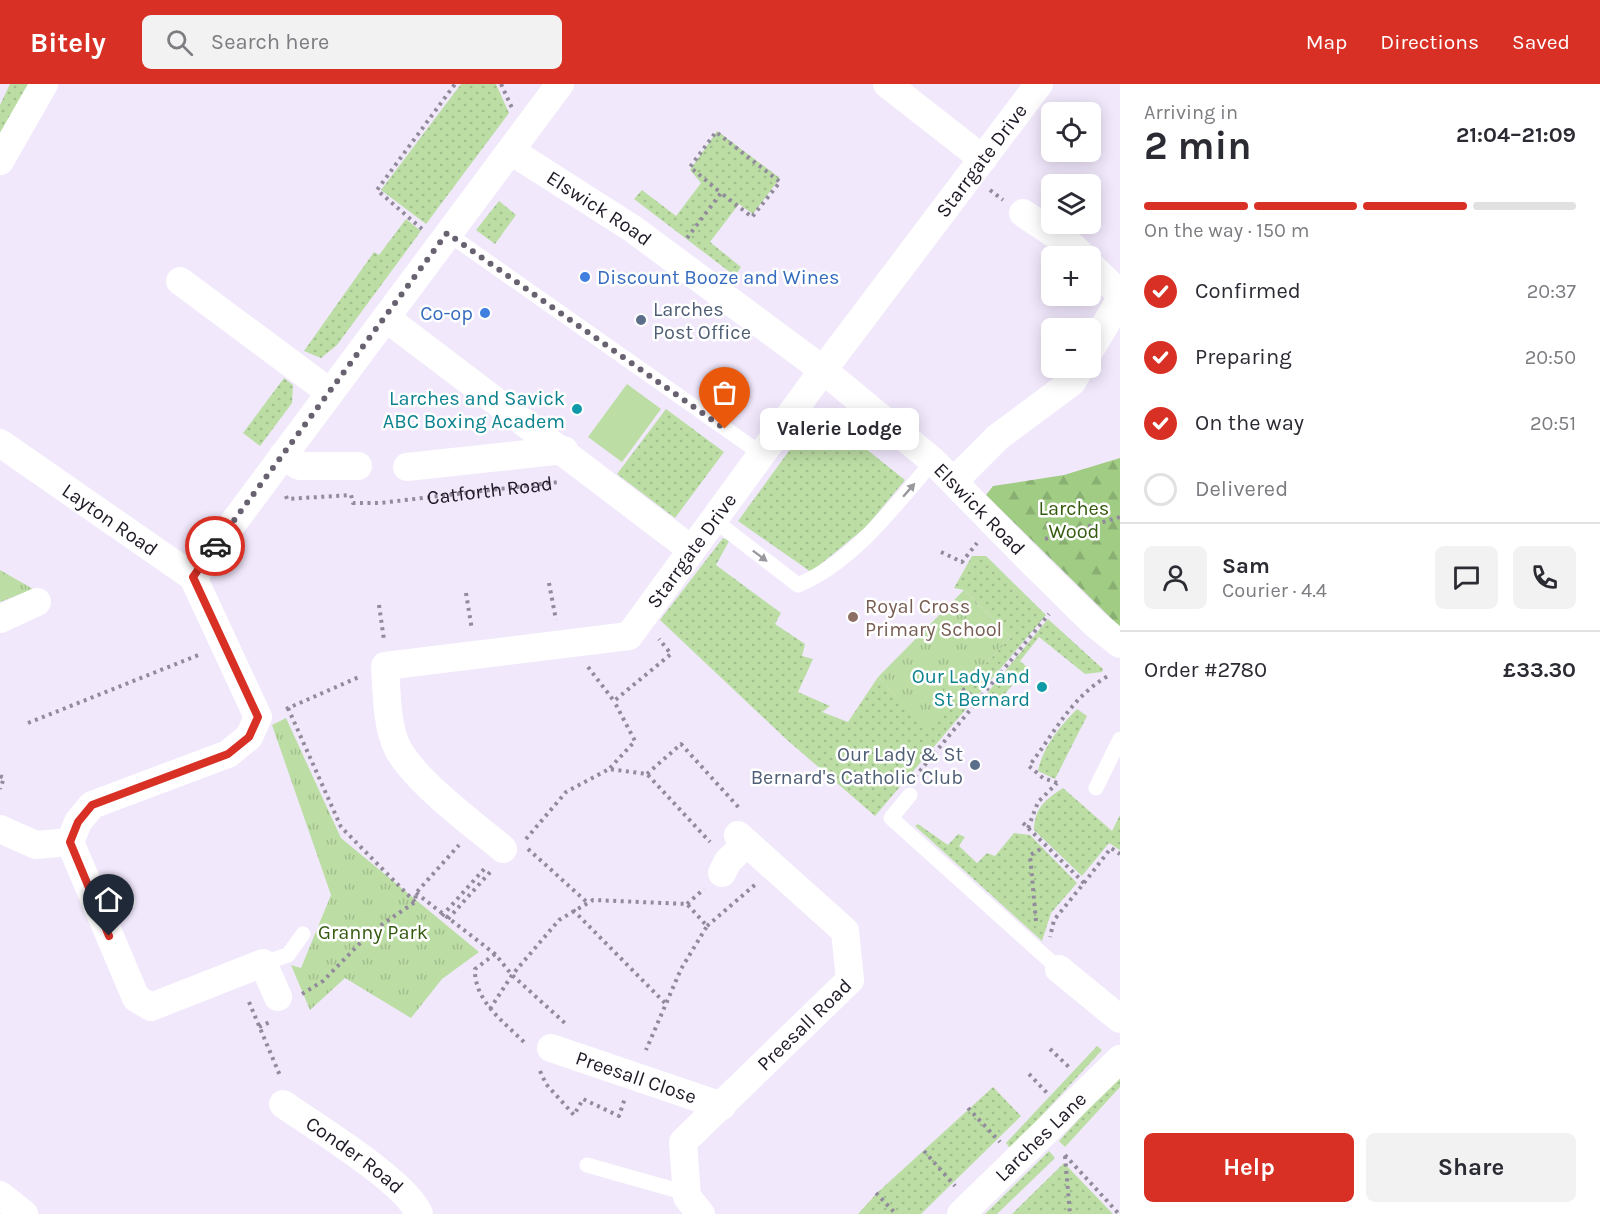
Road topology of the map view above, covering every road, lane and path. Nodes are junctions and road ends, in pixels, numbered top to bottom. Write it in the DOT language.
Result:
graph roads {
  1 [pos="44,84"];
  2 [pos="455,84"];
  3 [pos="560,84"];
  4 [pos="887,84"];
  5 [pos="1039,84"];
  6 [pos="511,151"];
  7 [pos="0,162"];
  8 [pos="977,167"];
  9 [pos="721,194"];
  10 [pos="1023,213"];
  11 [pos="444,237"];
  12 [pos="1072,246"];
  13 [pos="672,257"];
  14 [pos="1101,276"];
  15 [pos="180,281"];
  16 [pos="1120,294"];
  17 [pos="1120,300"];
  18 [pos="386,318"];
  19 [pos="1101,332"];
  20 [pos="823,370"];
  21 [pos="1074,378"];
  22 [pos="328,391"];
  23 [pos="0,443"];
  24 [pos="564,450"];
  25 [pos="283,454"];
  26 [pos="762,455"];
  27 [pos="933,461"];
  28 [pos="358,466"];
  29 [pos="407,467"];
  30 [pos="598,477"];
  31 [pos="954,481"];
  32 [pos="285,488"];
  33 [pos="1120,517"];
  34 [pos="714,520"];
  35 [pos="978,542"];
  36 [pos="1018,547"];
  37 [pos="692,550"];
  38 [pos="942,552"];
  39 [pos="193,577"];
  40 [pos="549,583"];
  41 [pos="466,592"];
  42 [pos="37,602"];
  43 [pos="379,605"];
  44 [pos="1049,614"];
  45 [pos="642,618"];
  46 [pos="0,619"];
  47 [pos="565,643"];
  48 [pos="225,644"];
  49 [pos="1120,644"];
  50 [pos="476,654"];
  51 [pos="386,666"];
  52 [pos="1108,676"];
  53 [pos="962,689"];
  54 [pos="979,700"];
  55 [pos="615,701"];
  56 [pos="997,704"];
  57 [pos="288,708"];
  58 [pos="258,717"];
  59 [pos="28,723"];
  60 [pos="1120,738"];
  61 [pos="609,769"];
  62 [pos="647,774"];
  63 [pos="0,776"];
  64 [pos="1096,788"];
  65 [pos="0,789"];
  66 [pos="910,795"];
  67 [pos="1023,823"];
  68 [pos="476,826"];
  69 [pos="1028,828"];
  70 [pos="0,829"];
  71 [pos="70,842"];
  72 [pos="736,845"];
  73 [pos="1044,847"];
  74 [pos="1120,854"];
  75 [pos="501,856"];
  76 [pos="776,867"];
  77 [pos="1083,883"];
  78 [pos="416,893"];
  79 [pos="128,902"];
  80 [pos="415,902"];
  81 [pos="589,904"];
  82 [pos="573,910"];
  83 [pos="99,915"];
  84 [pos="442,916"];
  85 [pos="448,919"];
  86 [pos="707,926"];
  87 [pos="303,934"];
  88 [pos="1048,959"];
  89 [pos="251,968"];
  90 [pos="512,975"];
  91 [pos="278,997"];
  92 [pos="665,1004"];
  93 [pos="490,1009"];
  94 [pos="1120,1019"];
  95 [pos="560,1038"];
  96 [pos="1050,1049"];
  97 [pos="646,1050"];
  98 [pos="656,1053"];
  99 [pos="643,1057"];
  100 [pos="1120,1059"];
  101 [pos="1071,1069"];
  102 [pos="1029,1074"];
  103 [pos="1048,1094"];
  104 [pos="284,1104"];
  105 [pos="722,1106"];
  106 [pos="968,1108"];
  107 [pos="924,1151"];
  108 [pos="1019,1160"];
  109 [pos="587,1165"];
  110 [pos="876,1193"];
  111 [pos="693,1203"];
  112 [pos="967,1208"];
  113 [pos="419,1214"];
  114 [pos="896,1214"];
  115 [pos="1070,1214"];
  116 [pos="1119,1214"];
  1 -- 7 [label="street"];
  2 -- 11 [label="path"];
  3 -- 6 [label="street"];
  4 -- 8 [label="street"];
  5 -- 8 [label="street, Starrgate Drive"];
  6 -- 11 [label="street"];
  6 -- 13 [label="street, Elswick Road"];
  8 -- 10 [label="path"];
  8 -- 20 [label="street, Starrgate Drive"];
  9 -- 9 [label="path"];
  9 -- 13 [label="path"];
  10 -- 12 [label="street"];
  11 -- 18 [label="street"];
  11 -- 26 [label="lane"];
  13 -- 20 [label="street, Elswick Road"];
  14 -- 16 [label="street"];
  15 -- 22 [label="street"];
  17 -- 19 [label="street"];
  18 -- 22 [label="street"];
  18 -- 24 [label="street, Catforth Road"];
  20 -- 26 [label="street, Starrgate Drive"];
  20 -- 27 [label="street, Elswick Road"];
  21 -- 31 [label="street"];
  22 -- 25 [label="street"];
  23 -- 39 [label="street, Layton Road"];
  24 -- 29 [label="street, Catforth Road"];
  24 -- 30 [label="street, Catforth Road"];
  25 -- 28 [label="street"];
  25 -- 39 [label="street"];
  26 -- 34 [label="street, Starrgate Drive"];
  27 -- 31 [label="street, Elswick Road"];
  34 -- 27 [label="lane, one-way"];
  30 -- 32 [label="path, Catforth Road"];
  30 -- 37 [label="street, Catforth Road"];
  31 -- 36 [label="street, Elswick Road"];
  33 -- 36 [label="path"];
  34 -- 37 [label="street, Starrgate Drive"];
  35 -- 38 [label="path"];
  36 -- 49 [label="street, Elswick Road"];
  37 -- 45 [label="street, Starrgate Drive"];
  39 -- 48 [label="street, Layton Road"];
  40 -- 47 [label="path"];
  41 -- 50 [label="path"];
  42 -- 46 [label="street"];
  43 -- 51 [label="path"];
  44 -- 54 [label="path"];
  45 -- 47 [label="street, Starrgate Drive"];
  45 -- 55 [label="path"];
  47 -- 50 [label="street, Starrgate Drive"];
  47 -- 55 [label="path"];
  48 -- 58 [label="street, Layton Road"];
  48 -- 59 [label="path"];
  50 -- 51 [label="street, Starrgate Drive"];
  51 -- 57 [label="path"];
  51 -- 68 [label="street"];
  52 -- 69 [label="path"];
  53 -- 54 [label="path"];
  54 -- 56 [label="path"];
  54 -- 66 [label="path"];
  55 -- 61 [label="path"];
  57 -- 58 [label="path"];
  57 -- 80 [label="path"];
  58 -- 71 [label="street"];
  60 -- 64 [label="lane"];
  61 -- 62 [label="path"];
  61 -- 81 [label="path"];
  62 -- 72 [label="path"];
  62 -- 72 [label="path"];
  63 -- 65 [label="path"];
  66 -- 88 [label="lane"];
  67 -- 69 [label="path"];
  68 -- 75 [label="street"];
  68 -- 78 [label="path"];
  69 -- 73 [label="path"];
  70 -- 71 [label="street"];
  71 -- 83 [label="street"];
  72 -- 76 [label="street, Preesall Road"];
  73 -- 77 [label="path"];
  73 -- 88 [label="path"];
  74 -- 77 [label="path"];
  75 -- 84 [label="path"];
  75 -- 85 [label="path"];
  76 -- 86 [label="path"];
  76 -- 105 [label="street, Preesall Road"];
  77 -- 88 [label="path"];
  78 -- 80 [label="path"];
  78 -- 84 [label="path"];
  79 -- 83 [label="lane"];
  80 -- 91 [label="path"];
  81 -- 82 [label="path"];
  81 -- 86 [label="path"];
  82 -- 90 [label="path"];
  82 -- 92 [label="path"];
  83 -- 89 [label="street"];
  84 -- 85 [label="path"];
  85 -- 90 [label="path"];
  86 -- 92 [label="path"];
  87 -- 89 [label="lane"];
  88 -- 94 [label="street"];
  89 -- 91 [label="street"];
  89 -- 104 [label="path"];
  90 -- 93 [label="path"];
  90 -- 95 [label="path"];
  92 -- 97 [label="path"];
  95 -- 105 [label="street, Preesall Close"];
  96 -- 101 [label="path"];
  97 -- 98 [label="path"];
  97 -- 99 [label="path"];
  100 -- 108 [label="street, Larches Lane"];
  102 -- 103 [label="path"];
  104 -- 113 [label="street, Conder Road"];
  105 -- 111 [label="street, Preesall Road"];
  106 -- 108 [label="path"];
  107 -- 112 [label="path"];
  108 -- 112 [label="street, Larches Lane"];
  109 -- 111 [label="lane"];
  110 -- 114 [label="path"];
  115 -- 116 [label="path"];
}
